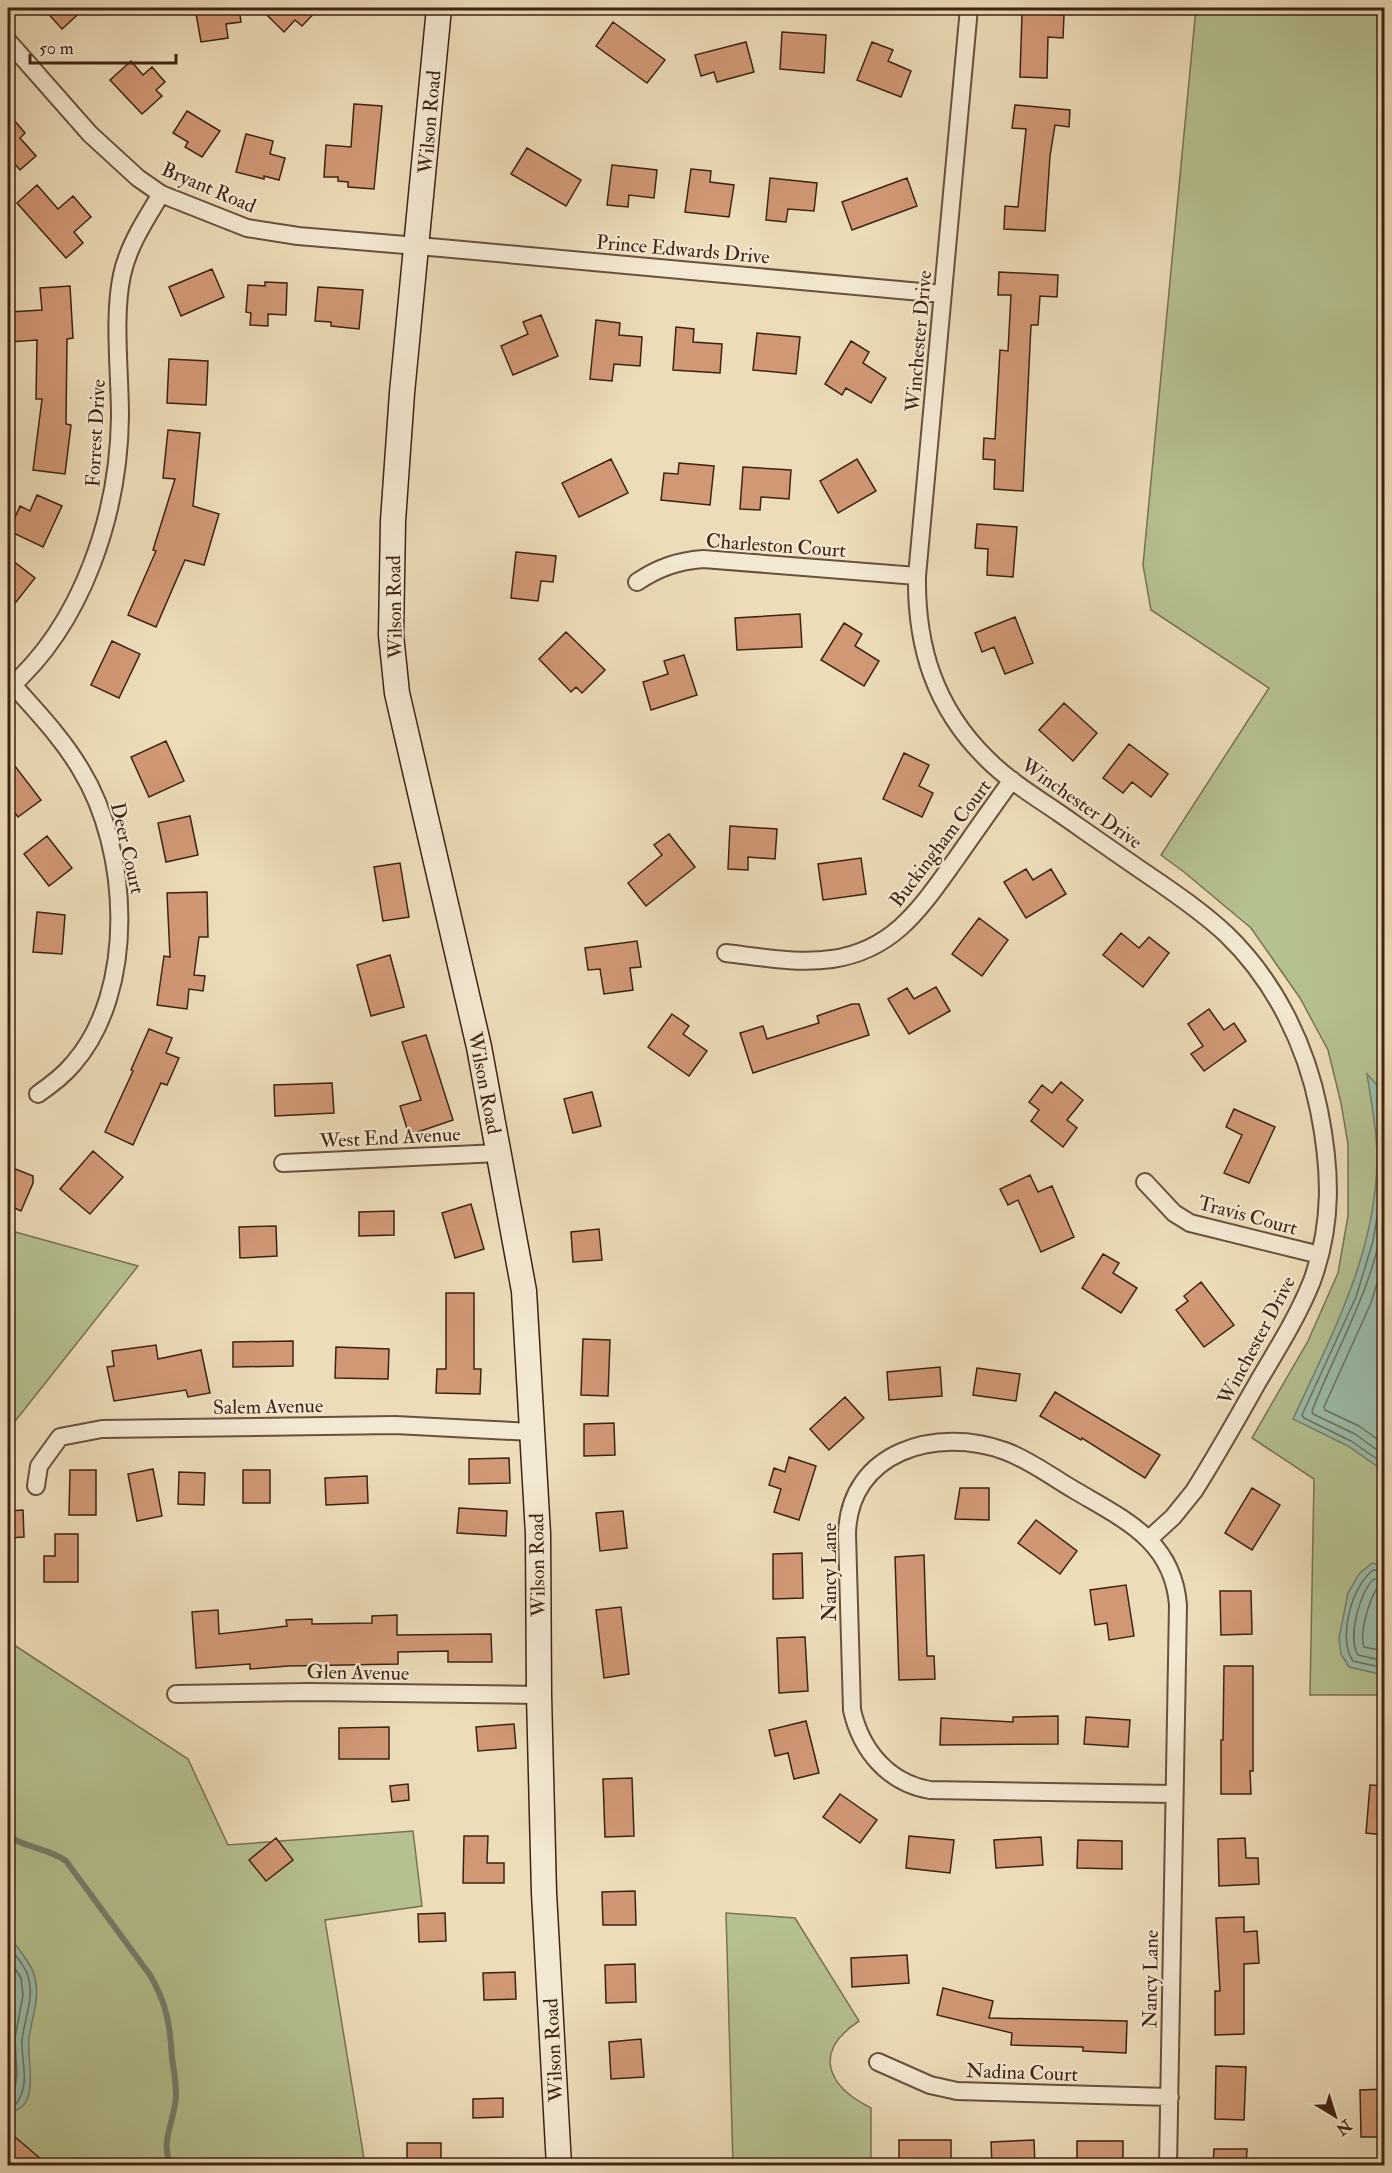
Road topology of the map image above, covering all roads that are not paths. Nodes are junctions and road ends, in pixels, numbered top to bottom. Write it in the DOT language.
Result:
graph roads {
  1 [pos="439,8"];
  2 [pos="969,8"];
  3 [pos="8,41"];
  4 [pos="161,194"];
  5 [pos="418,246"];
  6 [pos="943,294"];
  7 [pos="917,576"];
  8 [pos="637,582"];
  9 [pos="10,687"];
  10 [pos="1012,780"];
  11 [pos="726,953"];
  12 [pos="38,1094"];
  13 [pos="499,1153"];
  14 [pos="283,1163"];
  15 [pos="1145,1182"];
  16 [pos="1320,1255"];
  17 [pos="532,1432"];
  18 [pos="36,1486"];
  19 [pos="1149,1539"];
  20 [pos="176,1694"];
  21 [pos="539,1695"];
  22 [pos="1173,1794"];
  23 [pos="878,2062"];
  24 [pos="1170,2097"];
  25 [pos="559,2166"];
  26 [pos="1168,2166"];
  1 -- 5 [label="street, Wilson Road"];
  2 -- 6 [label="street, Winchester Drive"];
  3 -- 4 [label="street, Bryant Road"];
  4 -- 5 [label="street, Bryant Road"];
  4 -- 9 [label="street, Forrest Drive"];
  5 -- 6 [label="street, Prince Edwards Drive"];
  5 -- 13 [label="street, Wilson Road"];
  6 -- 7 [label="street, Winchester Drive"];
  7 -- 8 [label="street, Charleston Court"];
  7 -- 10 [label="street, Winchester Drive"];
  9 -- 12 [label="street, Deer Court"];
  10 -- 11 [label="street, Buckingham Court"];
  10 -- 16 [label="street, Winchester Drive"];
  13 -- 14 [label="street, West End Avenue"];
  13 -- 17 [label="street, Wilson Road"];
  15 -- 16 [label="street, Travis Court"];
  16 -- 19 [label="street, Winchester Drive"];
  17 -- 18 [label="street, Salem Avenue"];
  17 -- 21 [label="street, Wilson Road"];
  19 -- 22 [label="street, Nancy Lane"];
  19 -- 22 [label="street, Nancy Lane"];
  20 -- 21 [label="street, Glen Avenue"];
  21 -- 25 [label="street, Wilson Road"];
  22 -- 24 [label="street, Nancy Lane"];
  23 -- 24 [label="street, Nadina Court"];
  24 -- 26 [label="street, Nancy Lane"];
}
